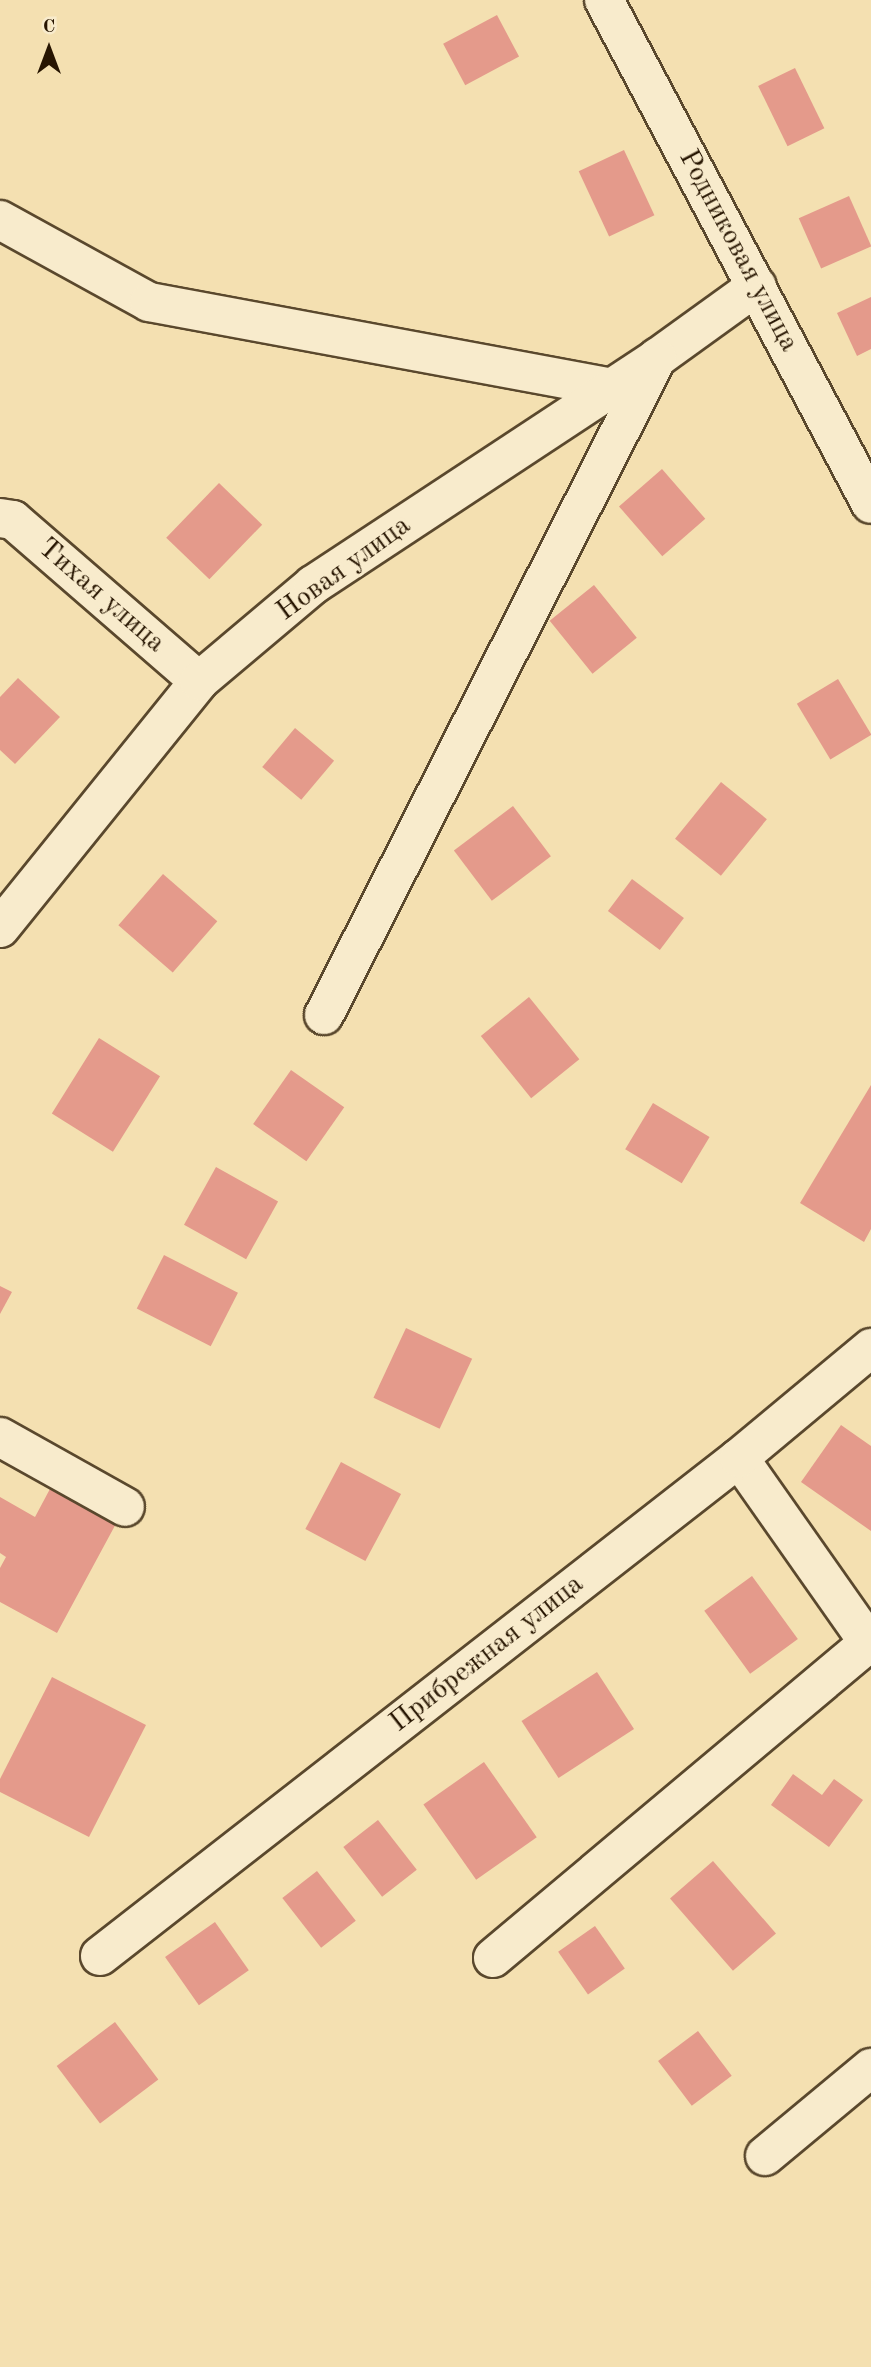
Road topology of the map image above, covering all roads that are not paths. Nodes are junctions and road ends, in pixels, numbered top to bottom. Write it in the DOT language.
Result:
graph roads {
  1 [pos="604,0"];
  2 [pos="0,220"];
  3 [pos="757,286"];
  4 [pos="657,358"];
  5 [pos="611,388"];
  6 [pos="871,504"];
  7 [pos="0,518"];
  8 [pos="199,681"];
  9 [pos="0,928"];
  10 [pos="324,1015"];
  11 [pos="871,1348"];
  12 [pos="0,1437"];
  13 [pos="739,1458"];
  14 [pos="125,1507"];
  15 [pos="870,1645"];
  16 [pos="100,1956"];
  17 [pos="493,1958"];
  18 [pos="871,2068"];
  19 [pos="765,2156"];
  1 -- 3 [label="street, Родниковая улица"];
  2 -- 5 [label="street"];
  3 -- 4 [label="street, Новая улица"];
  3 -- 6 [label="street, Родниковая улица"];
  4 -- 5 [label="street, Новая улица"];
  4 -- 10 [label="street"];
  5 -- 8 [label="street, Новая улица"];
  7 -- 8 [label="street, Тихая улица"];
  8 -- 9 [label="street, Новая улица"];
  11 -- 13 [label="street, Прибрежная улица"];
  12 -- 14 [label="street"];
  13 -- 15 [label="street"];
  13 -- 16 [label="street, Прибрежная улица"];
  15 -- 17 [label="street"];
  18 -- 19 [label="street"];
}
